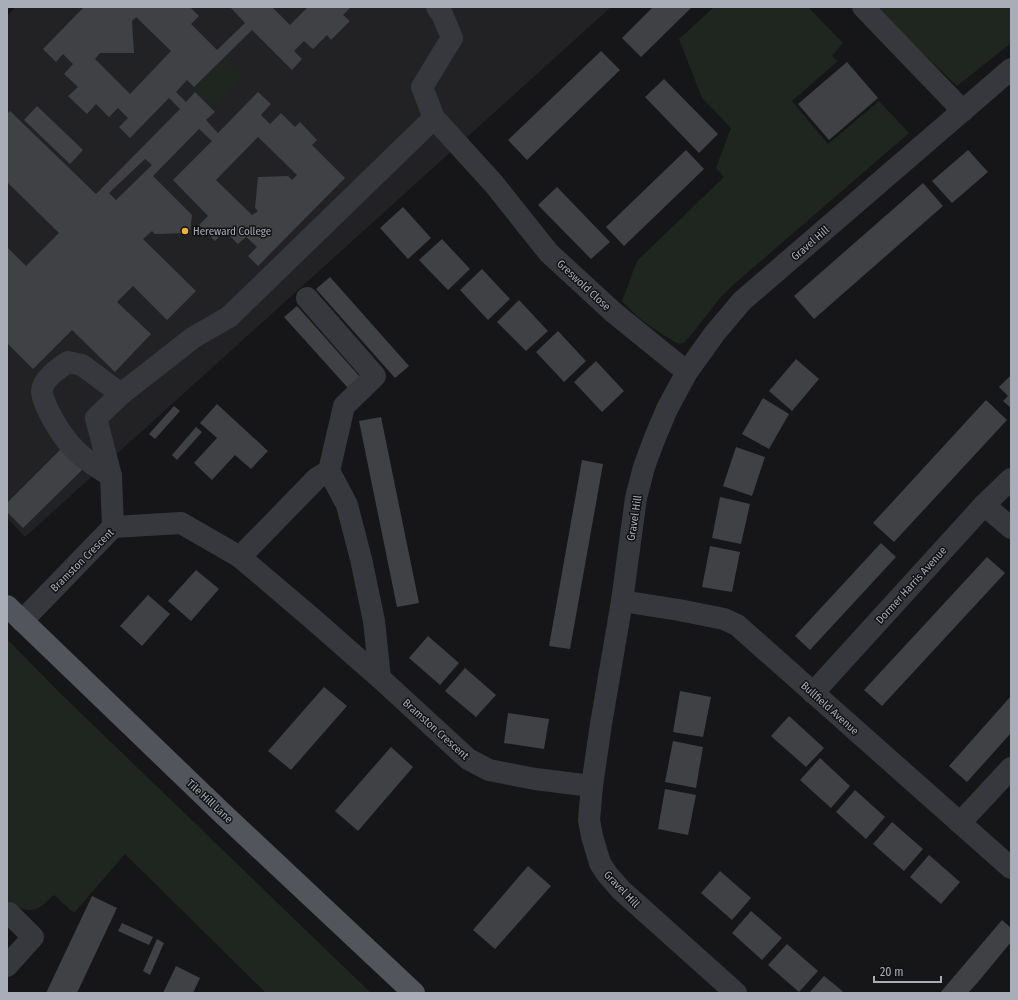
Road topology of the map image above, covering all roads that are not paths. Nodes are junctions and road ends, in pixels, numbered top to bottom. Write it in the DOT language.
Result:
graph roads {
  1 [pos="863,7"];
  2 [pos="444,9"];
  3 [pos="1011,69"];
  4 [pos="964,111"];
  5 [pos="434,118"];
  6 [pos="307,298"];
  7 [pos="687,372"];
  8 [pos="121,394"];
  9 [pos="329,471"];
  10 [pos="111,476"];
  11 [pos="1011,479"];
  12 [pos="984,504"];
  13 [pos="113,527"];
  14 [pos="1011,528"];
  15 [pos="240,557"];
  16 [pos="622,601"];
  17 [pos="14,614"];
  18 [pos="380,678"];
  19 [pos="813,693"];
  20 [pos="1011,768"];
  21 [pos="592,786"];
  22 [pos="960,823"];
  23 [pos="1011,868"];
  24 [pos="9,913"];
  25 [pos="7,966"];
  26 [pos="414,993"];
  27 [pos="736,993"];
  1 -- 4 [label="street"];
  2 -- 5 [label="street"];
  3 -- 4 [label="street, Gravel Hill"];
  4 -- 7 [label="street, Gravel Hill"];
  5 -- 7 [label="street, Greswold Close"];
  5 -- 8 [label="street"];
  6 -- 9 [label="street"];
  7 -- 16 [label="street, Gravel Hill"];
  8 -- 10 [label="street"];
  8 -- 10 [label="street"];
  9 -- 15 [label="street"];
  9 -- 18 [label="street"];
  10 -- 13 [label="street"];
  11 -- 12 [label="street, Dormer Harris Avenue"];
  12 -- 14 [label="street"];
  12 -- 19 [label="street, Dormer Harris Avenue"];
  13 -- 15 [label="street, Bramston Crescent"];
  13 -- 17 [label="street, Bramston Crescent"];
  15 -- 18 [label="street, Bramston Crescent"];
  16 -- 19 [label="street, Bullfield Avenue"];
  16 -- 21 [label="street, Gravel Hill"];
  17 -- 26 [label="main road, Tile Hill Lane"];
  18 -- 21 [label="street, Bramston Crescent"];
  19 -- 22 [label="street, Bullfield Avenue"];
  20 -- 22 [label="street"];
  21 -- 27 [label="street, Gravel Hill"];
  22 -- 23 [label="street, Bullfield Avenue"];
  24 -- 25 [label="street"];
}
